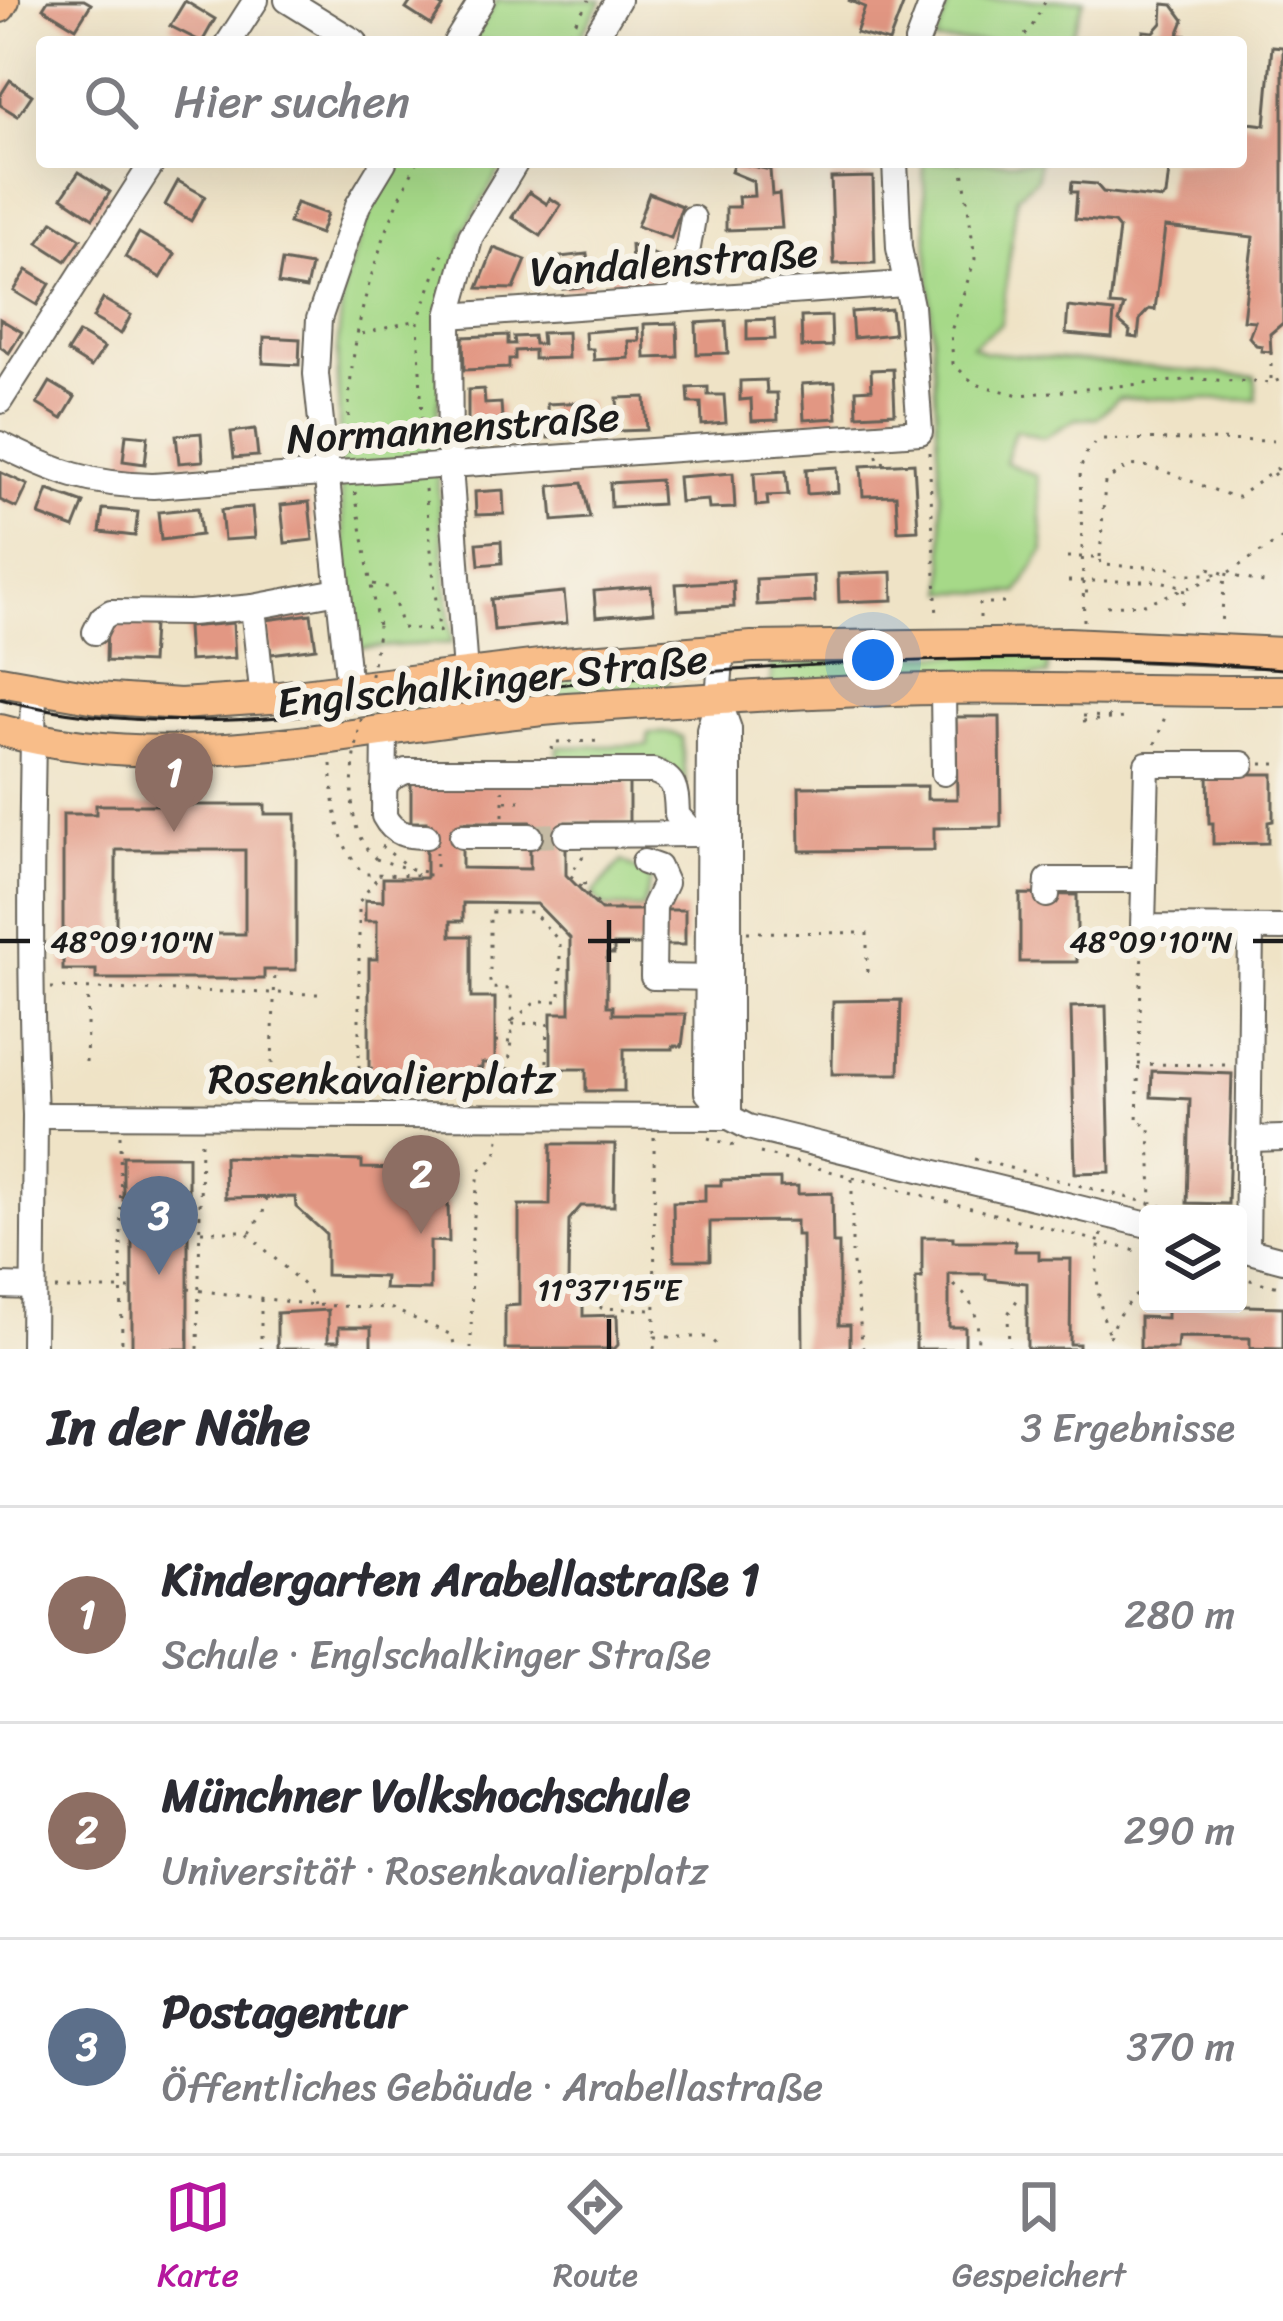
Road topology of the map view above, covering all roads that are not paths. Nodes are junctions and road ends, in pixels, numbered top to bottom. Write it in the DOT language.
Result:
graph roads {
  1 [pos="256,0"];
  2 [pos="287,0"];
  3 [pos="482,0"];
  4 [pos="618,0"];
  5 [pos="933,0"];
  6 [pos="233,36"];
  7 [pos="345,36"];
  8 [pos="460,36"];
  9 [pos="596,36"];
  10 [pos="919,36"];
  11 [pos="149,168"];
  12 [pos="380,168"];
  13 [pos="512,168"];
  14 [pos="895,168"];
  15 [pos="693,218"];
  16 [pos="904,284"];
  17 [pos="679,300"];
  18 [pos="449,316"];
  19 [pos="0,401"];
  20 [pos="0,444"];
  21 [pos="450,466"];
  22 [pos="325,476"];
  23 [pos="338,591"];
  24 [pos="253,607"];
  25 [pos="95,632"];
  26 [pos="722,650"];
  27 [pos="1283,653"];
  28 [pos="465,673"];
  29 [pos="0,681"];
  30 [pos="34,688"];
  31 [pos="349,688"];
  32 [pos="943,689"];
  33 [pos="1283,691"];
  34 [pos="718,698"];
  35 [pos="263,699"];
  36 [pos="391,729"];
  37 [pos="0,730"];
  38 [pos="32,739"];
  39 [pos="1242,764"];
  40 [pos="430,771"];
  41 [pos="944,772"];
  42 [pos="384,787"];
  43 [pos="702,829"];
  44 [pos="566,835"];
  45 [pos="462,836"];
  46 [pos="530,836"];
  47 [pos="431,844"];
  48 [pos="644,862"];
  49 [pos="1142,880"];
  50 [pos="1047,895"];
  51 [pos="1251,928"];
  52 [pos="1283,928"];
  53 [pos="718,978"];
  54 [pos="34,1115"];
  55 [pos="729,1118"];
  56 [pos="1283,1138"];
  57 [pos="1251,1139"];
  58 [pos="1246,1205"];
  59 [pos="1139,1218"];
  60 [pos="1247,1250"];
  61 [pos="1283,1260"];
  62 [pos="33,1284"];
  63 [pos="0,1286"];
  64 [pos="33,1349"];
  1 -- 6 [label="street"];
  2 -- 7 [label="street"];
  3 -- 8 [label="street"];
  4 -- 9 [label="street"];
  5 -- 10 [label="street"];
  11 -- 19 [label="street"];
  12 -- 22 [label="street"];
  13 -- 18 [label="street"];
  14 -- 16 [label="street"];
  15 -- 17 [label="street"];
  16 -- 17 [label="street, Vandalenstraße"];
  16 -- 21 [label="street, Normannenstraße"];
  17 -- 18 [label="street, Vandalenstraße"];
  18 -- 21 [label="street"];
  20 -- 22 [label="street, Normannenstraße"];
  21 -- 22 [label="street, Normannenstraße"];
  21 -- 28 [label="street"];
  22 -- 23 [label="street"];
  23 -- 24 [label="street"];
  23 -- 31 [label="street"];
  24 -- 25 [label="street"];
  24 -- 35 [label="street"];
  26 -- 27 [label="main road, Englschalkinger Straße"];
  26 -- 28 [label="main road, Englschalkinger Straße"];
  26 -- 34 [label="street"];
  28 -- 31 [label="main road, Englschalkinger Straße"];
  29 -- 30 [label="main road, Englschalkinger Straße"];
  30 -- 35 [label="main road, Englschalkinger Straße"];
  30 -- 38 [label="street"];
  31 -- 35 [label="main road, Englschalkinger Straße"];
  32 -- 33 [label="main road, Englschalkinger Straße"];
  32 -- 34 [label="main road, Englschalkinger Straße"];
  32 -- 41 [label="street"];
  34 -- 36 [label="main road, Englschalkinger Straße"];
  34 -- 43 [label="street"];
  36 -- 38 [label="main road, Englschalkinger Straße"];
  36 -- 40 [label="street"];
  36 -- 42 [label="street"];
  37 -- 38 [label="main road, Englschalkinger Straße"];
  38 -- 54 [label="street"];
  39 -- 49 [label="street"];
  40 -- 42 [label="street"];
  40 -- 43 [label="street"];
  42 -- 47 [label="street"];
  43 -- 44 [label="street"];
  43 -- 53 [label="street"];
  45 -- 46 [label="street"];
  48 -- 53 [label="street"];
  49 -- 50 [label="street"];
  49 -- 51 [label="street"];
  51 -- 52 [label="street"];
  51 -- 57 [label="street"];
  53 -- 55 [label="street"];
  54 -- 55 [label="street, Rosenkavalierplatz"];
  54 -- 62 [label="street"];
  55 -- 59 [label="street, Rosenkavalierplatz"];
  56 -- 57 [label="street"];
  57 -- 58 [label="street"];
  60 -- 61 [label="street"];
  62 -- 63 [label="street"];
  62 -- 64 [label="street"];
}
